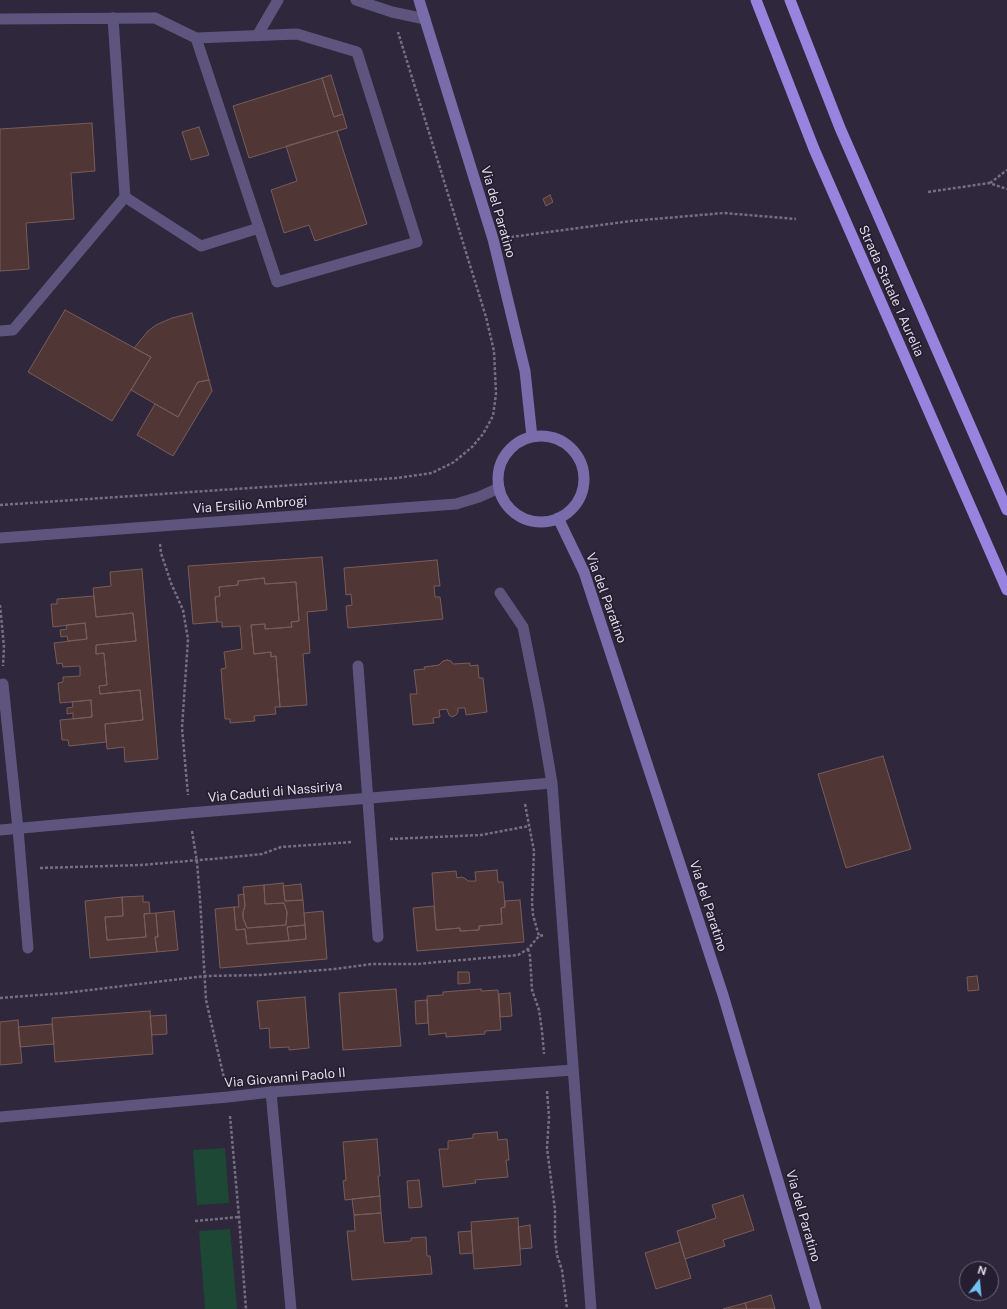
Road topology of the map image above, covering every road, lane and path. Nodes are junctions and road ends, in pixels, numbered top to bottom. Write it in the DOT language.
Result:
graph roads {
  1 [pos="278,0"];
  2 [pos="356,0"];
  3 [pos="419,0"];
  4 [pos="756,0"];
  5 [pos="790,0"];
  6 [pos="392,12"];
  7 [pos="113,18"];
  8 [pos="0,19"];
  9 [pos="425,19"];
  10 [pos="257,36"];
  11 [pos="196,38"];
  12 [pos="1007,170"];
  13 [pos="989,183"];
  14 [pos="1007,189"];
  15 [pos="928,192"];
  16 [pos="125,197"];
  17 [pos="796,219"];
  18 [pos="259,228"];
  19 [pos="493,239"];
  20 [pos="0,331"];
  21 [pos="532,437"];
  22 [pos="499,488"];
  23 [pos="0,505"];
  24 [pos="1007,510"];
  25 [pos="558,518"];
  26 [pos="158,526"];
  27 [pos="0,538"];
  28 [pos="1007,590"];
  29 [pos="500,593"];
  30 [pos="0,605"];
  31 [pos="358,666"];
  32 [pos="3,684"];
  33 [pos="552,783"];
  34 [pos="524,786"];
  35 [pos="368,798"];
  36 [pos="190,813"];
  37 [pos="529,826"];
  38 [pos="18,829"];
  39 [pos="0,830"];
  40 [pos="371,842"];
  41 [pos="196,859"];
  42 [pos="21,869"];
  43 [pos="562,934"];
  44 [pos="539,936"];
  45 [pos="378,937"];
  46 [pos="28,948"];
  47 [pos="528,949"];
  48 [pos="205,976"];
  49 [pos="0,998"];
  50 [pos="573,1070"];
  51 [pos="546,1072"];
  52 [pos="271,1092"];
  53 [pos="228,1097"];
  54 [pos="0,1116"];
  55 [pos="239,1217"];
  56 [pos="196,1221"];
  57 [pos="246,1309"];
  58 [pos="291,1309"];
  59 [pos="566,1309"];
  60 [pos="591,1309"];
  61 [pos="816,1309"];
  1 -- 10 [label="street"];
  2 -- 6 [label="street"];
  3 -- 9 [label="main road, Via del Paratino"];
  4 -- 28 [label="highway, Strada Statale 1 Aurelia"];
  5 -- 24 [label="highway, Strada Statale 1 Aurelia"];
  6 -- 9 [label="street"];
  6 -- 23 [label="path"];
  7 -- 8 [label="street"];
  7 -- 11 [label="street"];
  7 -- 16 [label="street"];
  9 -- 19 [label="main road, Via del Paratino"];
  10 -- 11 [label="street"];
  10 -- 18 [label="street"];
  11 -- 18 [label="street"];
  12 -- 13 [label="path"];
  13 -- 14 [label="path"];
  13 -- 15 [label="path"];
  16 -- 18 [label="street"];
  16 -- 20 [label="street"];
  17 -- 19 [label="path"];
  19 -- 21 [label="main road, Via del Paratino"];
  21 -- 22 [label="main road"];
  21 -- 25 [label="main road"];
  22 -- 25 [label="main road"];
  22 -- 26 [label="street, Via Ersilio Ambrogi"];
  25 -- 61 [label="main road, Via del Paratino"];
  26 -- 27 [label="street, Via Ersilio Ambrogi"];
  26 -- 36 [label="path"];
  29 -- 33 [label="street"];
  30 -- 32 [label="path"];
  31 -- 35 [label="street"];
  32 -- 38 [label="street"];
  33 -- 34 [label="street, Via Caduti di Nassiriya"];
  33 -- 43 [label="street"];
  34 -- 35 [label="street, Via Caduti di Nassiriya"];
  34 -- 37 [label="path"];
  35 -- 36 [label="street, Via Caduti di Nassiriya"];
  35 -- 40 [label="street"];
  36 -- 38 [label="street, Via Caduti di Nassiriya"];
  36 -- 41 [label="path"];
  37 -- 40 [label="path"];
  37 -- 44 [label="path"];
  38 -- 39 [label="street, Via Caduti di Nassiriya"];
  38 -- 42 [label="street"];
  40 -- 41 [label="path"];
  40 -- 45 [label="street"];
  41 -- 42 [label="path"];
  41 -- 48 [label="path"];
  42 -- 46 [label="street"];
  43 -- 44 [label="path"];
  43 -- 50 [label="street"];
  44 -- 47 [label="path"];
  47 -- 48 [label="path"];
  47 -- 51 [label="path"];
  48 -- 49 [label="path"];
  48 -- 53 [label="path"];
  50 -- 51 [label="street, Via Giovanni Paolo II"];
  50 -- 60 [label="street"];
  51 -- 52 [label="street, Via Giovanni Paolo II"];
  51 -- 59 [label="path"];
  52 -- 53 [label="street, Via Giovanni Paolo II"];
  52 -- 58 [label="street"];
  53 -- 54 [label="street, Via Giovanni Paolo II"];
  53 -- 55 [label="path"];
  55 -- 56 [label="path"];
  55 -- 57 [label="path"];
}
